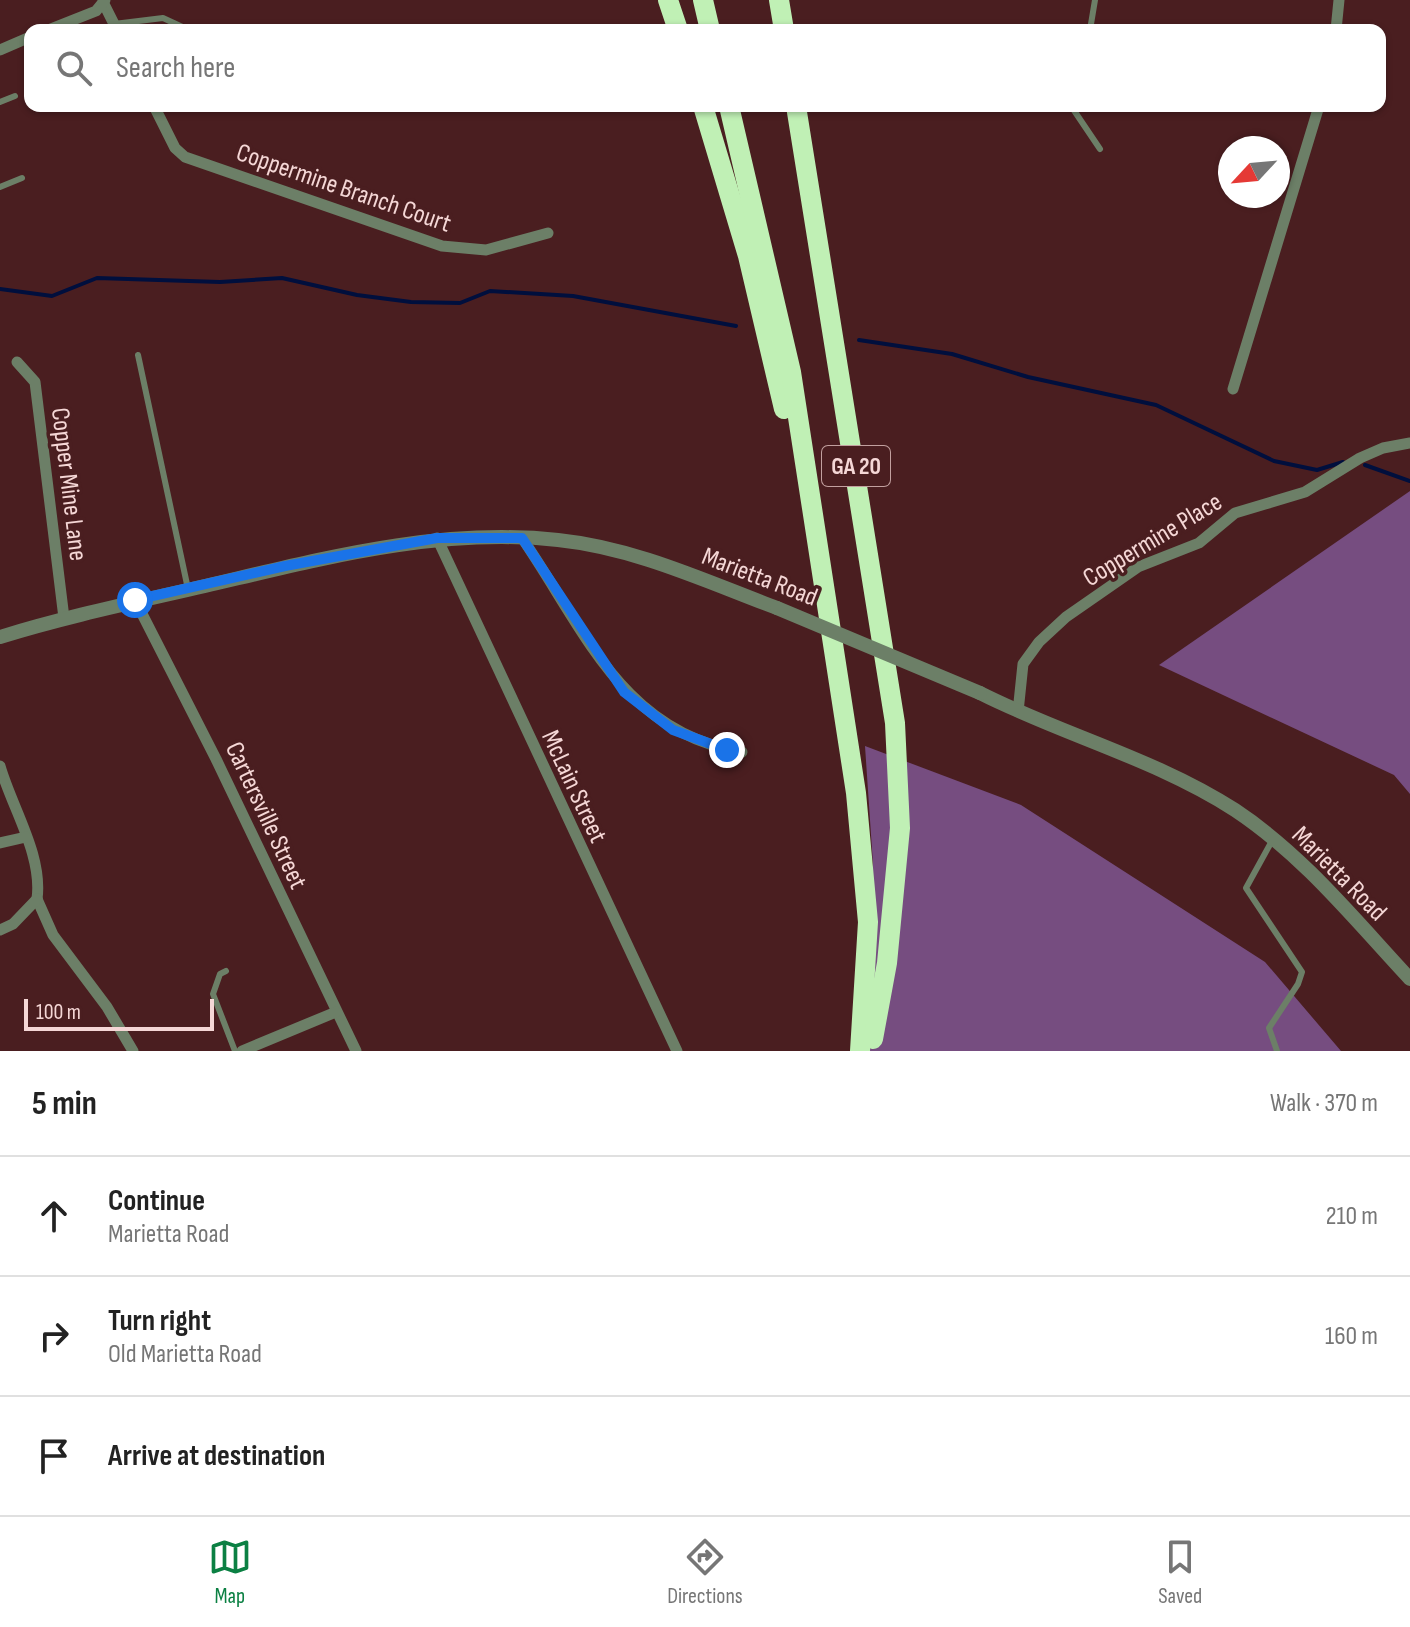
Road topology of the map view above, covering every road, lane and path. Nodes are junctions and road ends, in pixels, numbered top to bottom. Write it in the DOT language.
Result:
graph roads {
  1 [pos="668,0"];
  2 [pos="703,0"];
  3 [pos="779,0"];
  4 [pos="1095,0"];
  5 [pos="1339,0"];
  6 [pos="104,1"];
  7 [pos="63,24"];
  8 [pos="114,24"];
  9 [pos="131,24"];
  10 [pos="176,24"];
  11 [pos="676,24"];
  12 [pos="709,24"];
  13 [pos="783,24"];
  14 [pos="1091,24"];
  15 [pos="1337,24"];
  16 [pos="24,40"];
  17 [pos="0,50"];
  18 [pos="15,96"];
  19 [pos="0,102"];
  20 [pos="157,112"];
  21 [pos="705,112"];
  22 [pos="730,112"];
  23 [pos="797,112"];
  24 [pos="1075,112"];
  25 [pos="1317,112"];
  26 [pos="1100,149"];
  27 [pos="22,178"];
  28 [pos="0,187"];
  29 [pos="548,233"];
  30 [pos="138,355"];
  31 [pos="17,362"];
  32 [pos="1233,389"];
  33 [pos="1410,443"];
  34 [pos="437,538"];
  35 [pos="522,538"];
  36 [pos="824,584"];
  37 [pos="188,589"];
  38 [pos="135,600"];
  39 [pos="64,618"];
  40 [pos="0,637"];
  41 [pos="1018,712"];
  42 [pos="742,752"];
  43 [pos="0,766"];
  44 [pos="26,837"];
  45 [pos="1273,839"];
  46 [pos="0,843"];
  47 [pos="37,899"];
  48 [pos="0,930"];
  49 [pos="226,971"];
  50 [pos="1410,979"];
  51 [pos="336,1012"];
  52 [pos="133,1051"];
  53 [pos="235,1051"];
  54 [pos="242,1051"];
  55 [pos="356,1051"];
  56 [pos="677,1051"];
  57 [pos="860,1051"];
  58 [pos="871,1051"];
  59 [pos="1277,1051"];
  1 -- 11 [label="highway"];
  2 -- 12 [label="highway"];
  3 -- 13 [label="highway"];
  4 -- 14 [label="lane"];
  5 -- 15 [label="street"];
  6 -- 7 [label="street"];
  6 -- 8 [label="street"];
  9 -- 10 [label="lane"];
  16 -- 17 [label="street"];
  18 -- 19 [label="lane"];
  20 -- 29 [label="street, Coppermine Branch Court"];
  21 -- 36 [label="highway, GA 20"];
  22 -- 36 [label="highway"];
  23 -- 58 [label="highway, GA 20"];
  24 -- 26 [label="lane"];
  25 -- 32 [label="street"];
  27 -- 28 [label="lane"];
  30 -- 37 [label="lane"];
  31 -- 39 [label="street, Copper Mine Lane"];
  33 -- 41 [label="street, Coppermine Place"];
  34 -- 35 [label="street, Marietta Road"];
  34 -- 37 [label="street, Marietta Road"];
  34 -- 56 [label="street, McLain Street"];
  35 -- 41 [label="street, Marietta Road, bridge"];
  35 -- 42 [label="street"];
  36 -- 57 [label="highway, GA 20"];
  37 -- 38 [label="street, Marietta Road"];
  38 -- 39 [label="street, Marietta Road"];
  38 -- 51 [label="street, Cartersville Street"];
  39 -- 40 [label="street, Marietta Road"];
  41 -- 45 [label="street, Marietta Road"];
  43 -- 44 [label="street"];
  44 -- 46 [label="street"];
  44 -- 47 [label="street"];
  45 -- 50 [label="street, Marietta Road"];
  45 -- 59 [label="lane"];
  47 -- 48 [label="street"];
  47 -- 52 [label="street"];
  49 -- 53 [label="lane"];
  51 -- 54 [label="street"];
  51 -- 55 [label="street, Cartersville Street"];
}
